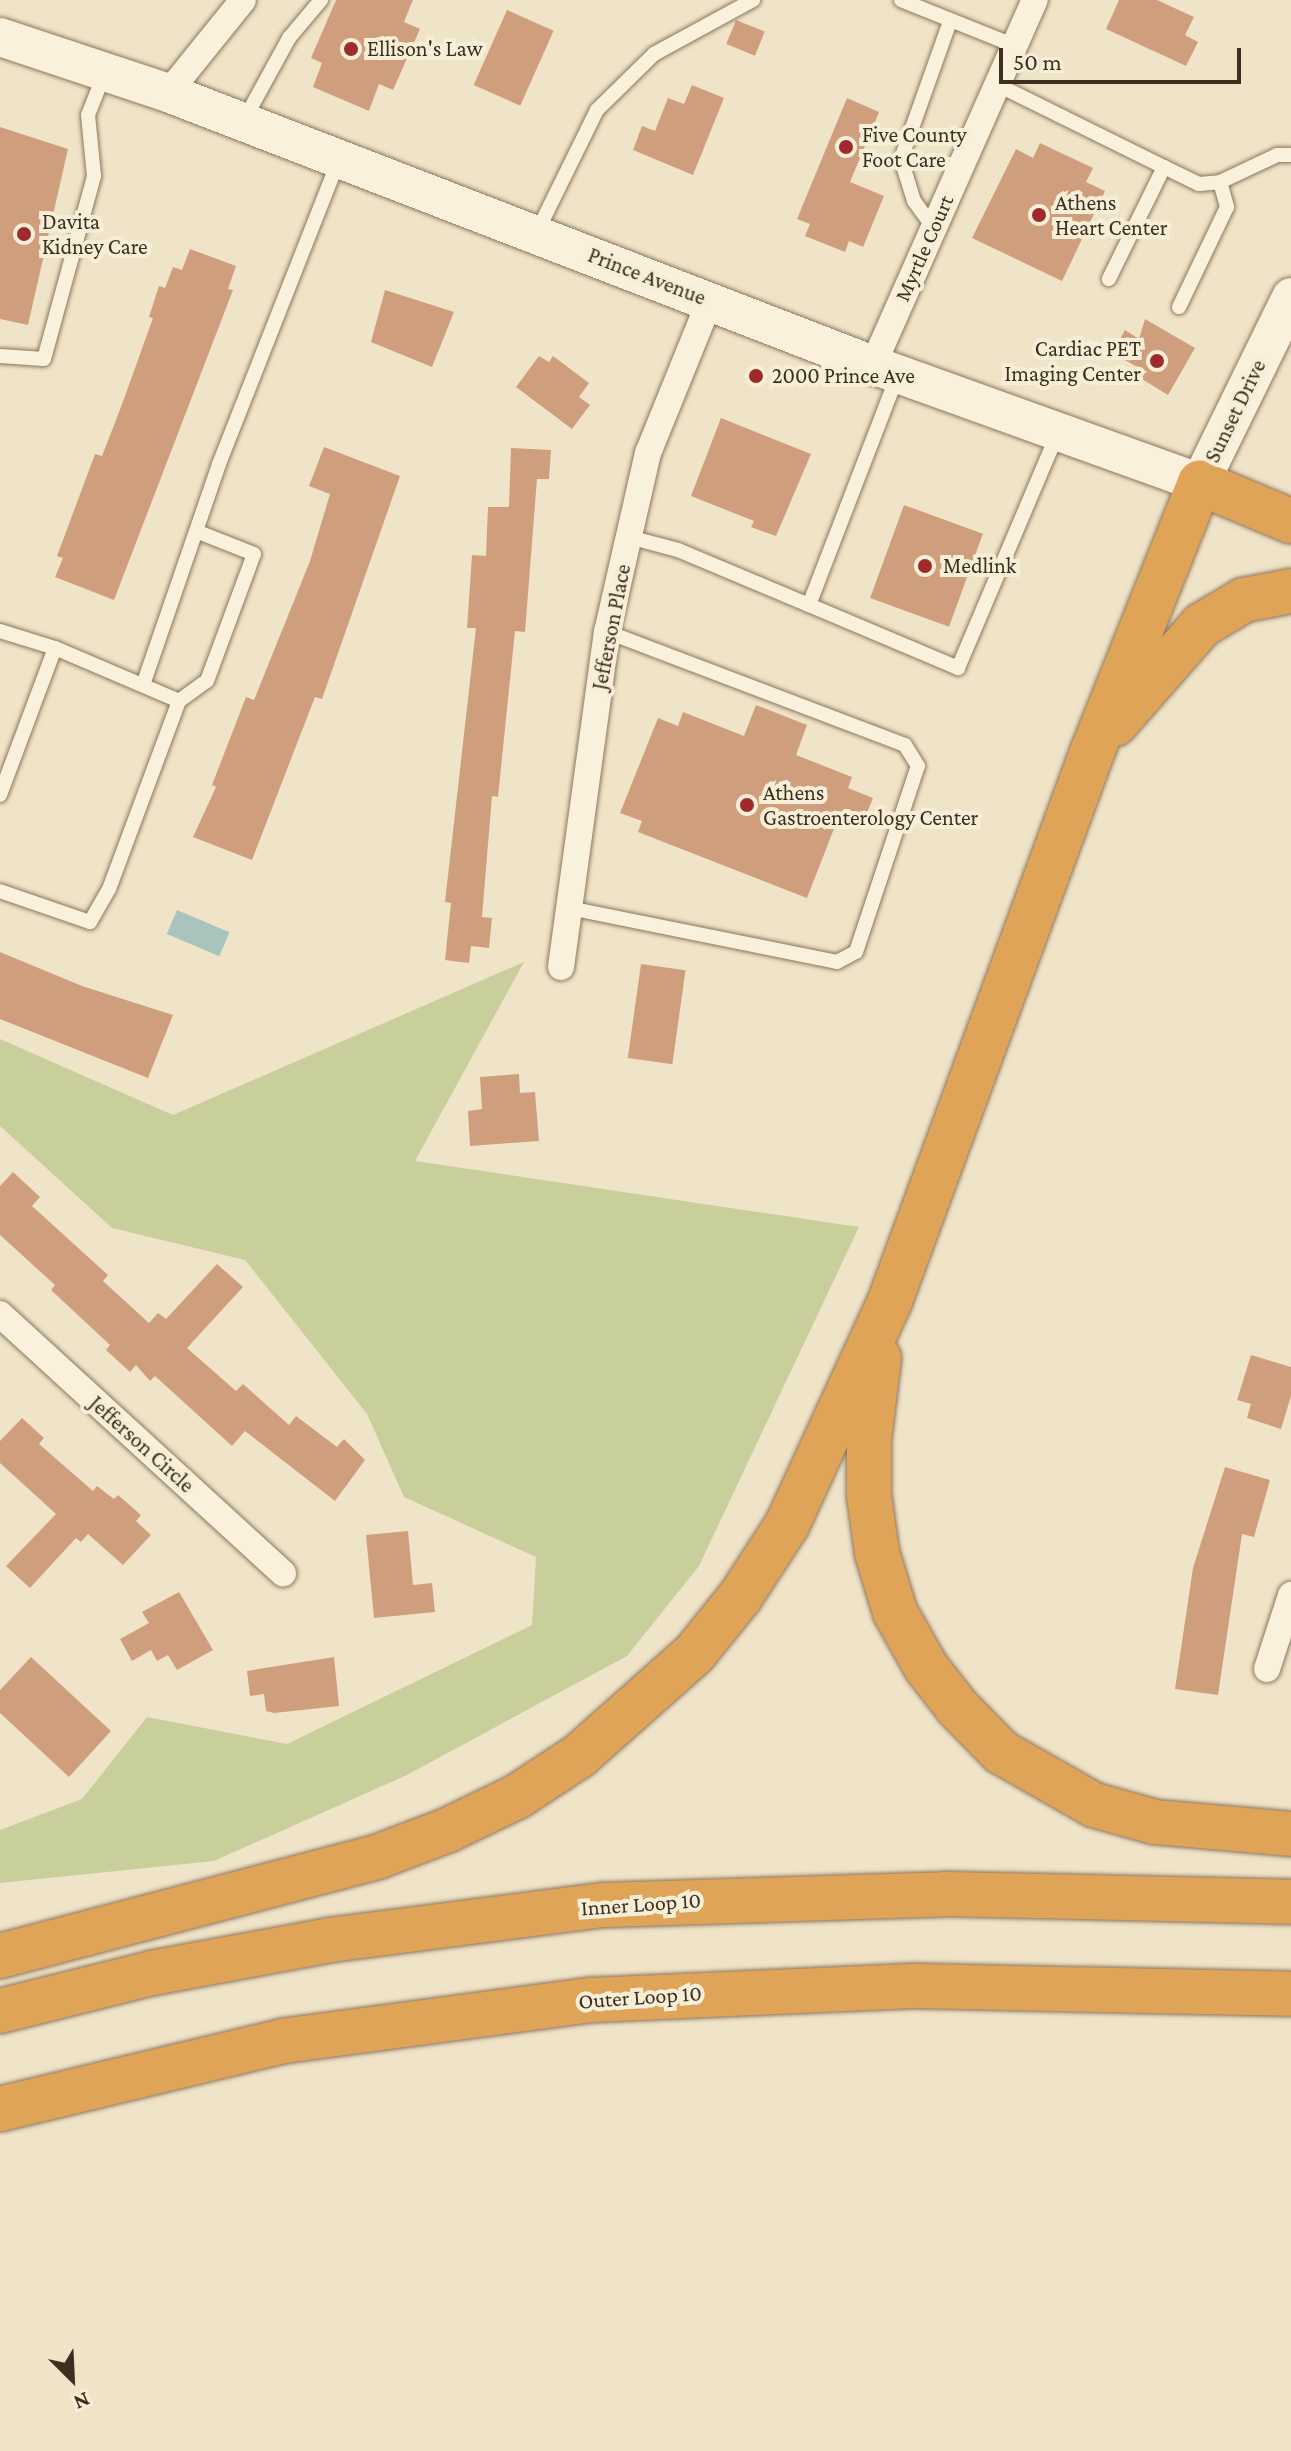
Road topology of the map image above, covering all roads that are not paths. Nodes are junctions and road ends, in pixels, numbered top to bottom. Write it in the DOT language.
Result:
graph roads {
  1 [pos="243,0"];
  2 [pos="321,0"];
  3 [pos="753,0"];
  4 [pos="901,0"];
  5 [pos="1035,0"];
  6 [pos="949,24"];
  7 [pos="0,37"];
  8 [pos="1013,45"];
  9 [pos="106,71"];
  10 [pos="996,84"];
  11 [pos="168,93"];
  12 [pos="243,123"];
  13 [pos="1291,155"];
  14 [pos="339,158"];
  15 [pos="1164,167"];
  16 [pos="1220,182"];
  17 [pos="933,227"];
  18 [pos="536,234"];
  19 [pos="1109,279"];
  20 [pos="710,300"];
  21 [pos="1179,307"];
  22 [pos="1287,316"];
  23 [pos="0,356"];
  24 [pos="886,369"];
  25 [pos="1058,431"];
  26 [pos="1200,483"];
  27 [pos="1291,521"];
  28 [pos="196,531"];
  29 [pos="629,537"];
  30 [pos="1291,591"];
  31 [pos="809,605"];
  32 [pos="0,631"];
  33 [pos="607,632"];
  34 [pos="55,648"];
  35 [pos="143,685"];
  36 [pos="179,701"];
  37 [pos="1093,750"];
  38 [pos="0,795"];
  39 [pos="0,891"];
  40 [pos="569,908"];
  41 [pos="561,967"];
  42 [pos="890,1301"];
  43 [pos="0,1314"];
  44 [pos="283,1573"];
  45 [pos="1291,1595"];
  46 [pos="1267,1669"];
  47 [pos="1291,1834"];
  48 [pos="1291,1902"];
  49 [pos="0,1956"];
  50 [pos="1291,1994"];
  51 [pos="0,2011"];
  52 [pos="0,2109"];
  1 -- 11 [label="street"];
  2 -- 12 [label="lane"];
  3 -- 18 [label="lane"];
  4 -- 6 [label="lane"];
  5 -- 8 [label="street, Myrtle Court"];
  6 -- 8 [label="lane"];
  6 -- 17 [label="lane"];
  7 -- 9 [label="main road, Prince Avenue"];
  8 -- 10 [label="street, Myrtle Court"];
  9 -- 11 [label="main road, Prince Avenue"];
  9 -- 23 [label="lane"];
  10 -- 15 [label="lane"];
  10 -- 17 [label="street, Myrtle Court"];
  11 -- 12 [label="main road, Prince Avenue"];
  12 -- 14 [label="main road, Prince Avenue"];
  13 -- 16 [label="lane"];
  14 -- 18 [label="main road, Prince Avenue"];
  14 -- 28 [label="lane"];
  15 -- 16 [label="lane"];
  15 -- 19 [label="lane"];
  16 -- 21 [label="lane"];
  17 -- 24 [label="street, Myrtle Court"];
  18 -- 20 [label="main road, Prince Avenue"];
  20 -- 24 [label="main road, Prince Avenue"];
  20 -- 29 [label="street, Jefferson Place"];
  22 -- 26 [label="main road, Sunset Drive"];
  24 -- 25 [label="main road, Prince Avenue"];
  24 -- 31 [label="lane"];
  25 -- 26 [label="main road, Prince Avenue"];
  25 -- 31 [label="lane"];
  26 -- 27 [label="highway, Prince Avenue"];
  26 -- 37 [label="highway"];
  28 -- 35 [label="lane"];
  28 -- 36 [label="lane"];
  29 -- 31 [label="lane"];
  29 -- 33 [label="street, Jefferson Place"];
  30 -- 37 [label="highway"];
  32 -- 34 [label="lane"];
  33 -- 40 [label="street, Jefferson Place"];
  33 -- 40 [label="lane"];
  34 -- 35 [label="lane"];
  34 -- 38 [label="lane"];
  35 -- 36 [label="lane"];
  36 -- 39 [label="lane"];
  37 -- 42 [label="highway"];
  40 -- 41 [label="street, Jefferson Place"];
  42 -- 47 [label="highway"];
  42 -- 49 [label="highway"];
  43 -- 44 [label="street, Jefferson Circle"];
  45 -- 46 [label="street"];
  48 -- 51 [label="highway, Inner Loop 10"];
  50 -- 52 [label="highway, Outer Loop 10"];
}
